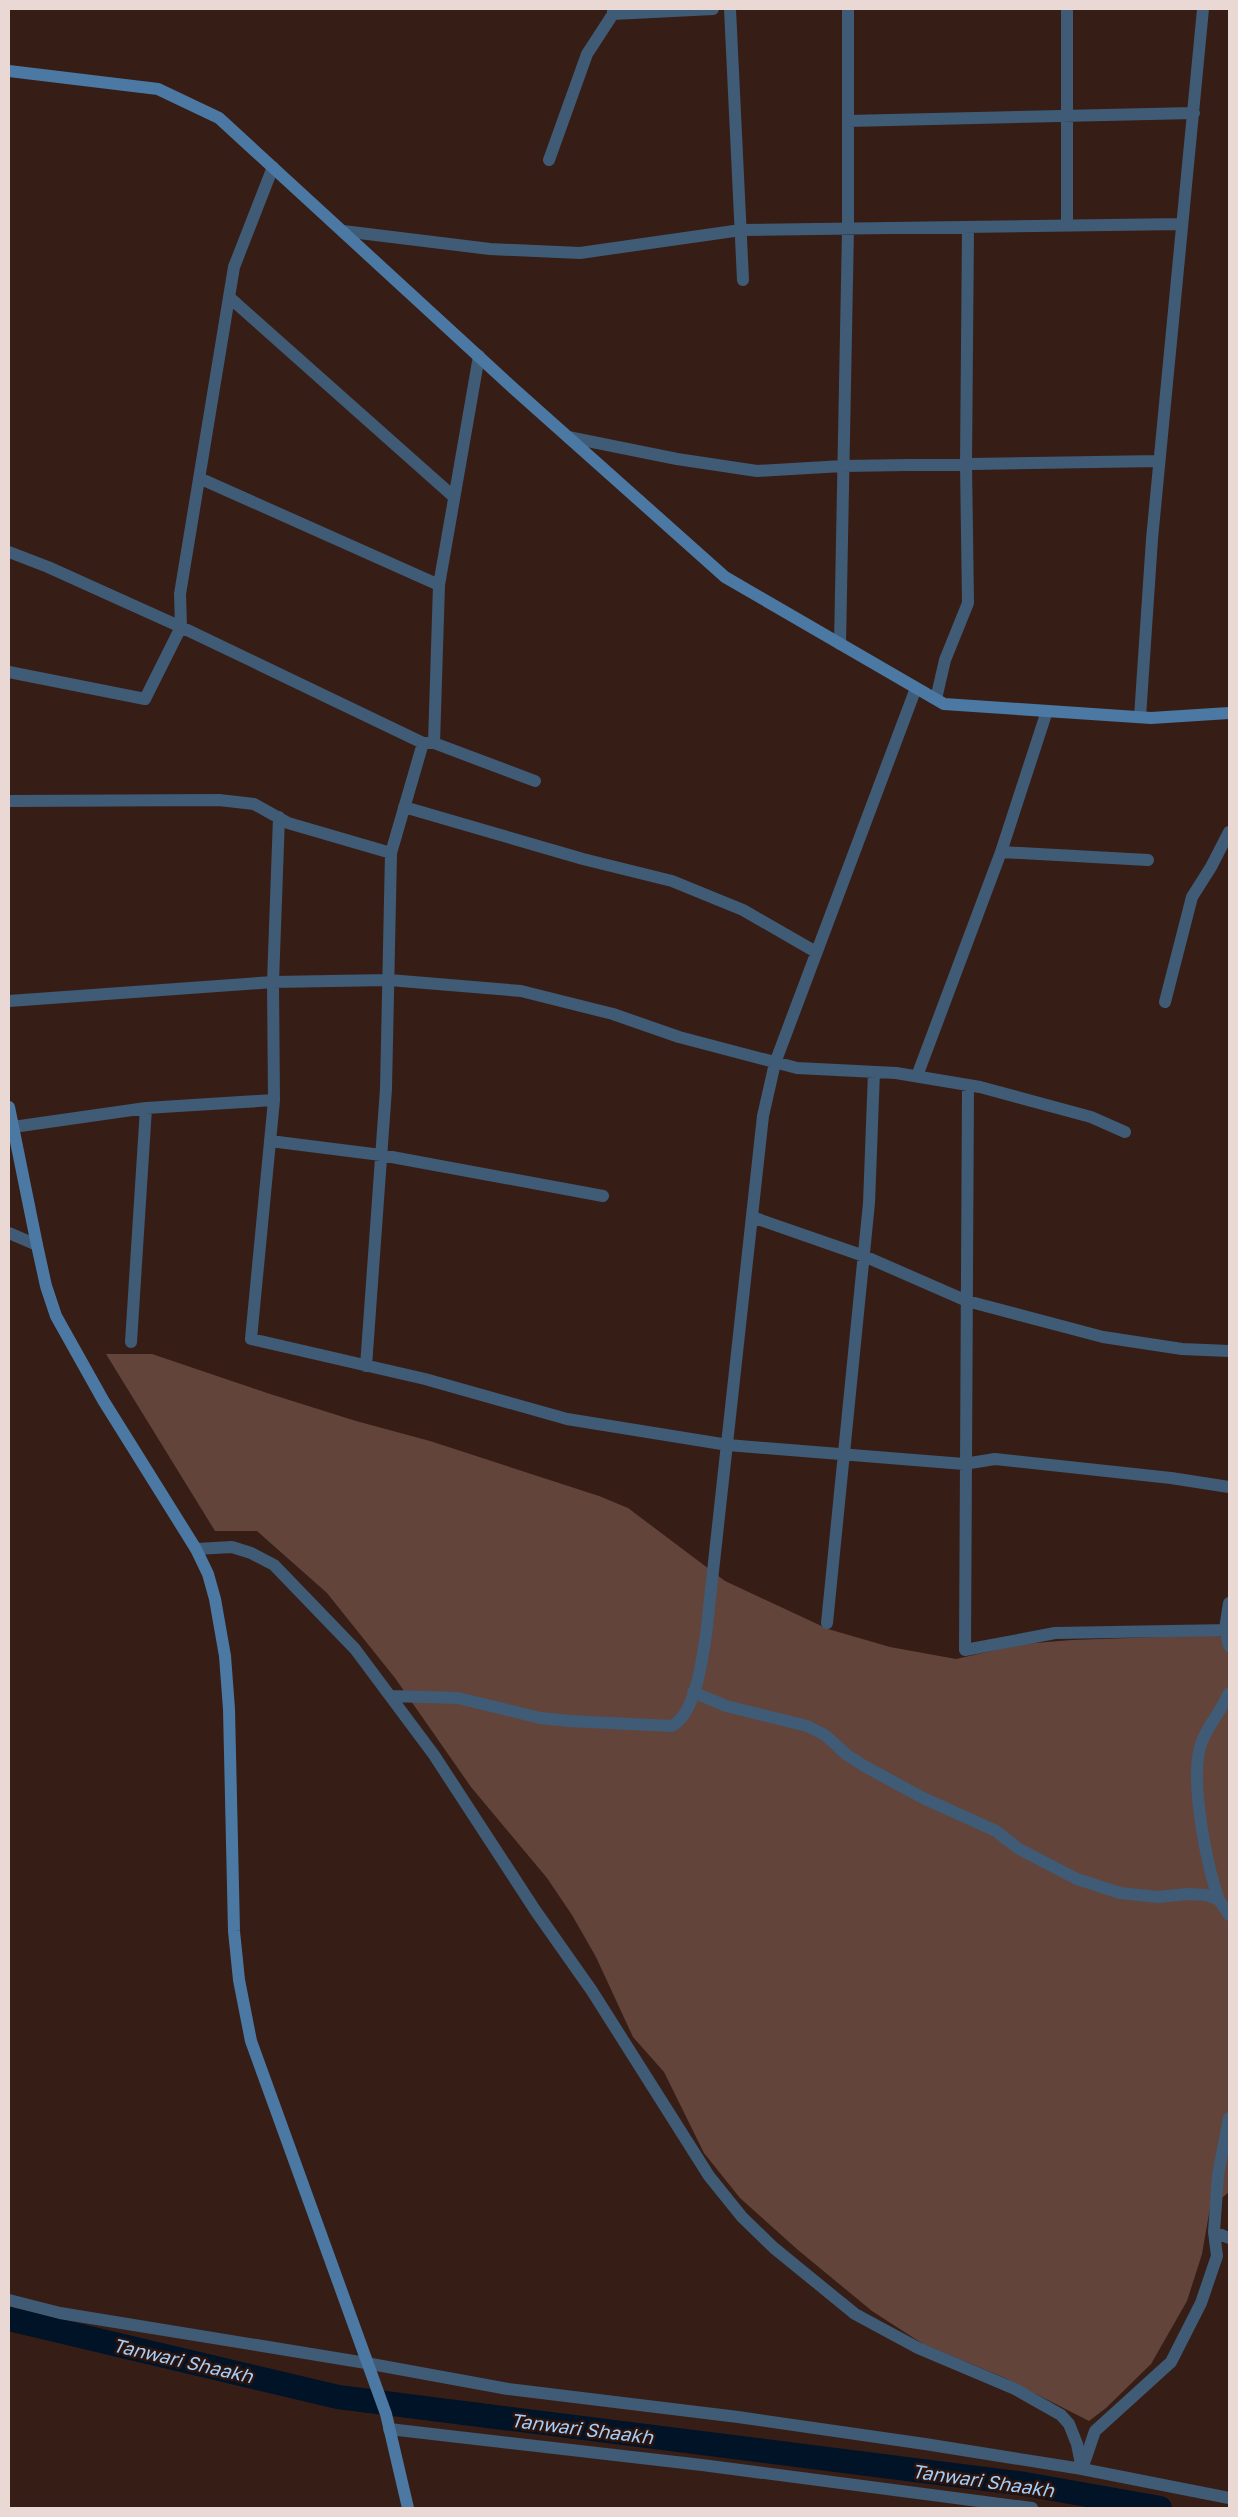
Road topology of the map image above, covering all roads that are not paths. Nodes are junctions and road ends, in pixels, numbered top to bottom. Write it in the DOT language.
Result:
graph roads {
  1 [pos="713,9"];
  2 [pos="730,9"];
  3 [pos="848,9"];
  4 [pos="1067,9"];
  5 [pos="1203,9"];
  6 [pos="613,11"];
  7 [pos="9,71"];
  8 [pos="1194,114"];
  9 [pos="1066,116"];
  10 [pos="848,121"];
  11 [pos="548,160"];
  12 [pos="273,167"];
  13 [pos="1182,224"];
  14 [pos="1066,226"];
  15 [pos="968,227"];
  16 [pos="848,229"];
  17 [pos="741,230"];
  18 [pos="343,231"];
  19 [pos="743,280"];
  20 [pos="229,297"];
  21 [pos="479,356"];
  22 [pos="568,437"];
  23 [pos="1159,461"];
  24 [pos="966,464"];
  25 [pos="843,466"];
  26 [pos="199,478"];
  27 [pos="454,497"];
  28 [pos="9,552"];
  29 [pos="439,585"];
  30 [pos="181,627"];
  31 [pos="840,644"];
  32 [pos="9,672"];
  33 [pos="916,688"];
  34 [pos="936,699"];
  35 [pos="1047,711"];
  36 [pos="1229,713"];
  37 [pos="1140,717"];
  38 [pos="428,743"];
  39 [pos="536,780"];
  40 [pos="9,801"];
  41 [pos="404,807"];
  42 [pos="279,818"];
  43 [pos="1229,832"];
  44 [pos="1001,852"];
  45 [pos="391,853"];
  46 [pos="1148,860"];
  47 [pos="816,952"];
  48 [pos="389,980"];
  49 [pos="273,982"];
  50 [pos="9,1001"];
  51 [pos="1165,1002"];
  52 [pos="775,1063"];
  53 [pos="874,1072"];
  54 [pos="917,1076"];
  55 [pos="968,1084"];
  56 [pos="274,1100"];
  57 [pos="9,1107"];
  58 [pos="146,1108"];
  59 [pos="13,1127"];
  60 [pos="1125,1132"];
  61 [pos="270,1141"];
  62 [pos="382,1155"];
  63 [pos="603,1196"];
  64 [pos="752,1217"];
  65 [pos="9,1233"];
  66 [pos="37,1246"];
  67 [pos="864,1256"];
  68 [pos="967,1301"];
  69 [pos="131,1342"];
  70 [pos="1229,1351"];
  71 [pos="366,1366"];
  72 [pos="728,1445"];
  73 [pos="844,1454"];
  74 [pos="967,1463"];
  75 [pos="1229,1487"];
  76 [pos="196,1549"];
  77 [pos="1229,1603"];
  78 [pos="827,1623"];
  79 [pos="1227,1630"];
  80 [pos="1229,1646"];
  81 [pos="694,1692"];
  82 [pos="1229,1693"];
  83 [pos="390,1696"];
  84 [pos="1219,1900"];
  85 [pos="1228,1912"];
  86 [pos="1229,2118"];
  87 [pos="1214,2232"];
  88 [pos="1229,2238"];
  89 [pos="9,2300"];
  90 [pos="366,2363"];
  91 [pos="389,2429"];
  92 [pos="1082,2469"];
  93 [pos="1229,2498"];
  94 [pos="408,2508"];
  95 [pos="1032,2508"];
  1 -- 6 [label="street"];
  2 -- 17 [label="street"];
  3 -- 10 [label="street"];
  4 -- 9 [label="street"];
  5 -- 8 [label="street"];
  6 -- 11 [label="street"];
  7 -- 12 [label="street"];
  8 -- 9 [label="street"];
  8 -- 13 [label="street"];
  9 -- 10 [label="street"];
  9 -- 14 [label="street"];
  10 -- 16 [label="street"];
  12 -- 18 [label="street"];
  12 -- 20 [label="street"];
  13 -- 14 [label="street"];
  13 -- 23 [label="street"];
  14 -- 15 [label="street"];
  15 -- 16 [label="street"];
  15 -- 24 [label="street"];
  16 -- 17 [label="street"];
  16 -- 25 [label="street"];
  17 -- 18 [label="street"];
  17 -- 19 [label="street"];
  18 -- 21 [label="street"];
  20 -- 26 [label="street"];
  20 -- 27 [label="street"];
  21 -- 22 [label="street"];
  21 -- 27 [label="street"];
  22 -- 25 [label="street"];
  22 -- 31 [label="street"];
  23 -- 24 [label="street"];
  23 -- 37 [label="street"];
  24 -- 25 [label="street"];
  24 -- 34 [label="street"];
  25 -- 31 [label="street"];
  26 -- 29 [label="street"];
  26 -- 30 [label="street"];
  27 -- 29 [label="street"];
  28 -- 30 [label="street"];
  29 -- 38 [label="street"];
  30 -- 32 [label="street"];
  30 -- 38 [label="street"];
  31 -- 33 [label="street"];
  33 -- 34 [label="street"];
  33 -- 47 [label="street"];
  34 -- 35 [label="street"];
  35 -- 37 [label="street"];
  35 -- 44 [label="street"];
  36 -- 37 [label="street"];
  38 -- 39 [label="street"];
  38 -- 41 [label="street"];
  40 -- 42 [label="street"];
  41 -- 45 [label="street"];
  41 -- 47 [label="street"];
  42 -- 45 [label="street"];
  42 -- 49 [label="street"];
  43 -- 51 [label="street"];
  44 -- 46 [label="street"];
  44 -- 54 [label="street"];
  45 -- 48 [label="street"];
  47 -- 52 [label="street"];
  48 -- 49 [label="street"];
  48 -- 52 [label="street"];
  48 -- 62 [label="street"];
  49 -- 50 [label="street"];
  49 -- 56 [label="street"];
  52 -- 53 [label="street"];
  52 -- 64 [label="street"];
  53 -- 54 [label="street"];
  53 -- 67 [label="street"];
  54 -- 55 [label="street"];
  55 -- 60 [label="street"];
  55 -- 68 [label="street"];
  56 -- 58 [label="street"];
  56 -- 61 [label="street"];
  57 -- 59 [label="street"];
  58 -- 59 [label="street"];
  58 -- 69 [label="street"];
  59 -- 66 [label="street"];
  61 -- 62 [label="street"];
  61 -- 71 [label="street"];
  62 -- 63 [label="street"];
  62 -- 71 [label="street"];
  64 -- 67 [label="street"];
  64 -- 72 [label="street"];
  65 -- 66 [label="street"];
  66 -- 76 [label="street"];
  67 -- 68 [label="street"];
  67 -- 73 [label="street"];
  68 -- 70 [label="street"];
  68 -- 74 [label="street"];
  71 -- 72 [label="street"];
  72 -- 73 [label="street"];
  72 -- 81 [label="street"];
  73 -- 74 [label="street"];
  73 -- 78 [label="street"];
  74 -- 75 [label="street"];
  74 -- 79 [label="street"];
  76 -- 83 [label="street"];
  76 -- 90 [label="street"];
  77 -- 79 [label="street"];
  79 -- 80 [label="street"];
  81 -- 83 [label="street"];
  81 -- 84 [label="street"];
  82 -- 84 [label="street"];
  83 -- 92 [label="street"];
  84 -- 85 [label="street"];
  86 -- 87 [label="street"];
  87 -- 88 [label="street"];
  87 -- 92 [label="street"];
  89 -- 90 [label="street"];
  90 -- 91 [label="street"];
  90 -- 92 [label="street"];
  91 -- 94 [label="street"];
  91 -- 95 [label="street"];
  92 -- 93 [label="street"];
}
